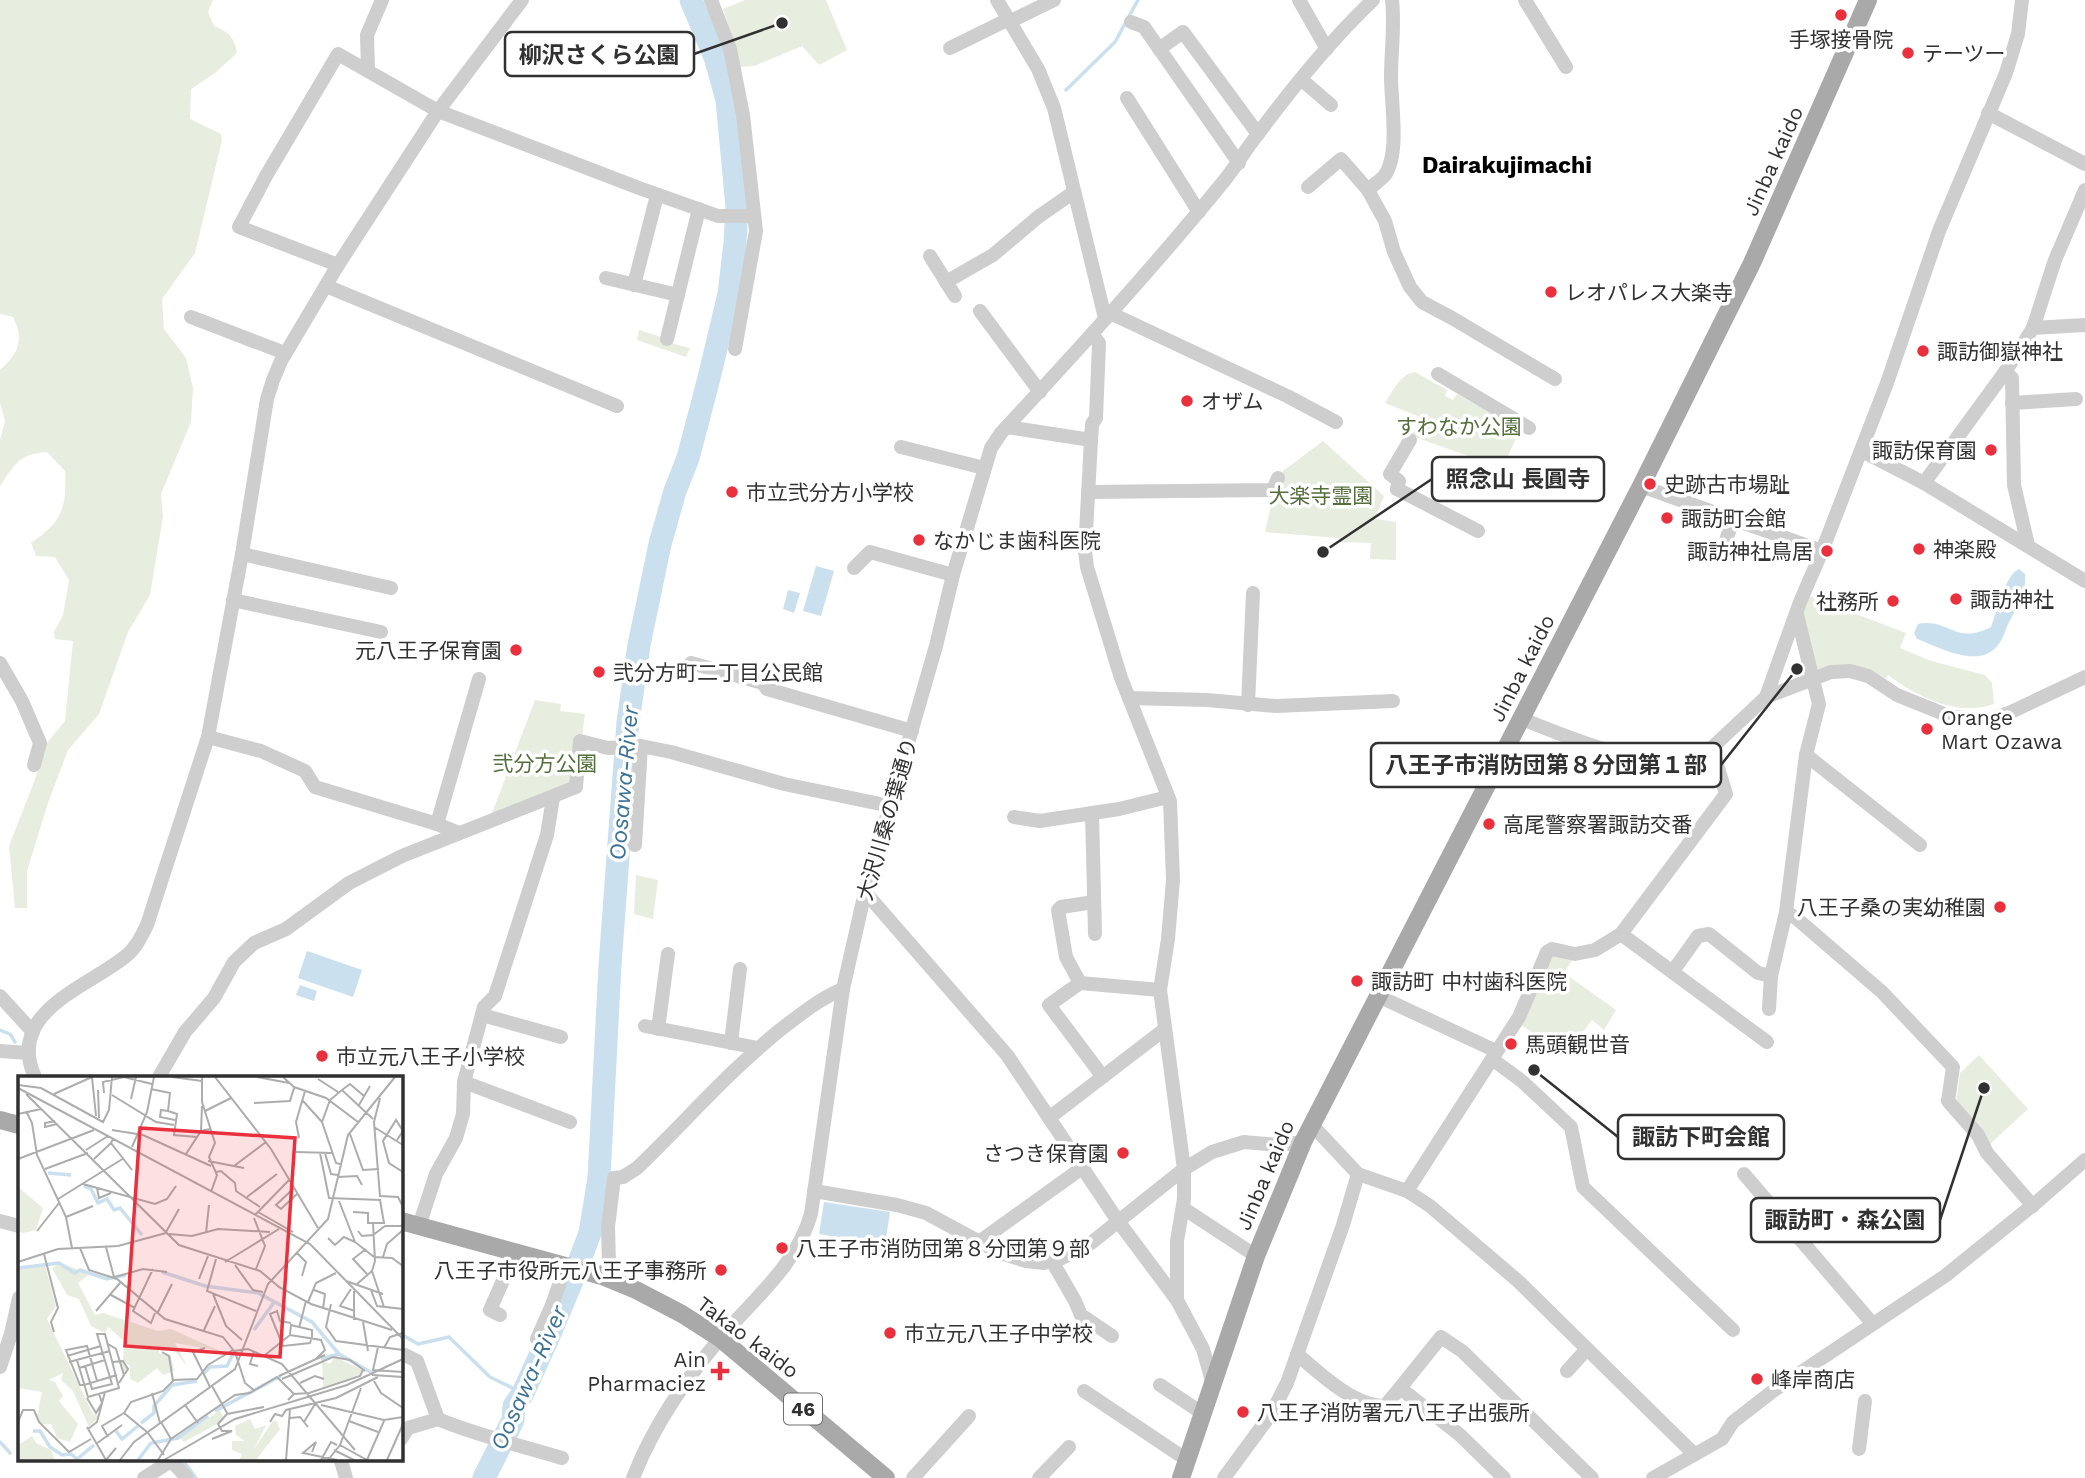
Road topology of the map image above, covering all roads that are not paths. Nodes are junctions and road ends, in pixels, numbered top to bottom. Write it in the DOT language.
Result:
graph roads {
  1 [pos="382,0"];
  2 [pos="522,0"];
  3 [pos="711,0"];
  4 [pos="997,0"];
  5 [pos="1054,0"];
  6 [pos="1299,0"];
  7 [pos="1392,0"];
  8 [pos="1525,0"];
  9 [pos="2022,0"];
  10 [pos="1865,1"];
  11 [pos="1366,3"];
  12 [pos="1008,21"];
  13 [pos="1131,22"];
  14 [pos="950,48"];
  15 [pos="1159,49"];
  16 [pos="1327,49"];
  17 [pos="1566,67"];
  18 [pos="368,71"];
  19 [pos="1302,80"];
  20 [pos="1126,98"];
  21 [pos="1331,105"];
  22 [pos="438,111"];
  23 [pos="1988,113"];
  24 [pos="1258,134"];
  25 [pos="1239,163"];
  26 [pos="2085,164"];
  27 [pos="1308,187"];
  28 [pos="1368,190"];
  29 [pos="2085,190"];
  30 [pos="1074,192"];
  31 [pos="657,195"];
  32 [pos="699,209"];
  33 [pos="1199,212"];
  34 [pos="751,216"];
  35 [pos="930,256"];
  36 [pos="338,265"];
  37 [pos="606,278"];
  38 [pos="946,282"];
  39 [pos="634,285"];
  40 [pos="326,286"];
  41 [pos="678,295"];
  42 [pos="955,296"];
  43 [pos="980,312"];
  44 [pos="1107,316"];
  45 [pos="191,317"];
  46 [pos="2085,325"];
  47 [pos="2033,328"];
  48 [pos="1092,334"];
  49 [pos="667,339"];
  50 [pos="735,349"];
  51 [pos="285,353"];
  52 [pos="2005,372"];
  53 [pos="1438,374"];
  54 [pos="1555,379"];
  55 [pos="1040,392"];
  56 [pos="2076,399"];
  57 [pos="2012,403"];
  58 [pos="617,405"];
  59 [pos="1336,422"];
  60 [pos="1007,427"];
  61 [pos="1529,428"];
  62 [pos="1091,440"];
  63 [pos="1410,440"];
  64 [pos="901,447"];
  65 [pos="1862,451"];
  66 [pos="984,468"];
  67 [pos="1278,478"];
  68 [pos="1924,483"];
  69 [pos="1641,486"];
  70 [pos="1088,492"];
  71 [pos="1733,519"];
  72 [pos="1478,531"];
  73 [pos="2028,545"];
  74 [pos="1723,550"];
  75 [pos="1822,551"];
  76 [pos="242,554"];
  77 [pos="854,568"];
  78 [pos="953,575"];
  79 [pos="2085,581"];
  80 [pos="391,588"];
  81 [pos="1253,593"];
  82 [pos="233,600"];
  83 [pos="1796,613"];
  84 [pos="381,632"];
  85 [pos="0,663"];
  86 [pos="691,663"];
  87 [pos="2085,677"];
  88 [pos="1812,678"];
  89 [pos="480,679"];
  90 [pos="1766,697"];
  91 [pos="1129,698"];
  92 [pos="1393,701"];
  93 [pos="1248,705"];
  94 [pos="1522,719"];
  95 [pos="912,731"];
  96 [pos="208,737"];
  97 [pos="638,746"];
  98 [pos="1712,748"];
  99 [pos="1806,755"];
  100 [pos="34,765"];
  101 [pos="1168,797"];
  102 [pos="552,798"];
  103 [pos="890,806"];
  104 [pos="1092,813"];
  105 [pos="1014,817"];
  106 [pos="437,824"];
  107 [pos="459,833"];
  108 [pos="635,845"];
  109 [pos="1920,845"];
  110 [pos="865,892"];
  111 [pos="1094,902"];
  112 [pos="1786,912"];
  113 [pos="1621,933"];
  114 [pos="1095,934"];
  115 [pos="668,954"];
  116 [pos="740,969"];
  117 [pos="1672,971"];
  118 [pos="1771,976"];
  119 [pos="1080,983"];
  120 [pos="843,989"];
  121 [pos="1160,990"];
  122 [pos="0,996"];
  123 [pos="1378,996"];
  124 [pos="1769,1009"];
  125 [pos="482,1015"];
  126 [pos="1165,1029"];
  127 [pos="33,1032"];
  128 [pos="561,1037"];
  129 [pos="1767,1042"];
  130 [pos="732,1043"];
  131 [pos="758,1048"];
  132 [pos="0,1051"];
  133 [pos="27,1053"];
  134 [pos="1494,1055"];
  135 [pos="35,1076"];
  136 [pos="160,1076"];
  137 [pos="1103,1077"];
  138 [pos="464,1082"];
  139 [pos="1049,1118"];
  140 [pos="0,1120"];
  141 [pos="570,1122"];
  142 [pos="18,1125"];
  143 [pos="1312,1125"];
  144 [pos="1303,1142"];
  145 [pos="2085,1160"];
  146 [pos="1082,1168"];
  147 [pos="1184,1168"];
  148 [pos="1359,1174"];
  149 [pos="1744,1174"];
  150 [pos="814,1191"];
  151 [pos="1407,1191"];
  152 [pos="2033,1206"];
  153 [pos="1183,1208"];
  154 [pos="0,1221"];
  155 [pos="402,1221"];
  156 [pos="1118,1221"];
  157 [pos="18,1226"];
  158 [pos="419,1226"];
  159 [pos="979,1242"];
  160 [pos="516,1251"];
  161 [pos="1256,1256"];
  162 [pos="1052,1261"];
  163 [pos="568,1266"];
  164 [pos="597,1274"];
  165 [pos="1177,1300"];
  166 [pos="18,1308"];
  167 [pos="500,1315"];
  168 [pos="1871,1323"];
  169 [pos="1733,1330"];
  170 [pos="1112,1336"];
  171 [pos="15,1337"];
  172 [pos="537,1339"];
  173 [pos="721,1339"];
  174 [pos="1587,1349"];
  175 [pos="1297,1354"];
  176 [pos="402,1356"];
  177 [pos="0,1367"];
  178 [pos="1567,1371"];
  179 [pos="1212,1381"];
  180 [pos="1160,1385"];
  181 [pos="1400,1388"];
  182 [pos="1084,1391"];
  183 [pos="1865,1401"];
  184 [pos="1202,1413"];
  185 [pos="969,1416"];
  186 [pos="438,1419"];
  187 [pos="402,1437"];
  188 [pos="1069,1447"];
  189 [pos="1859,1450"];
  190 [pos="1694,1454"];
  191 [pos="562,1458"];
  192 [pos="171,1460"];
  193 [pos="173,1460"];
  194 [pos="342,1460"];
  195 [pos="1186,1460"];
  196 [pos="144,1478"];
  197 [pos="187,1478"];
  198 [pos="346,1478"];
  199 [pos="633,1478"];
  200 [pos="886,1478"];
  201 [pos="913,1478"];
  202 [pos="1039,1478"];
  203 [pos="1181,1478"];
  204 [pos="1224,1478"];
  205 [pos="1504,1478"];
  206 [pos="1592,1478"];
  207 [pos="1653,1478"];
  1 -- 18 [label="street"];
  2 -- 22 [label="street"];
  3 -- 34 [label="street"];
  4 -- 12 [label="street"];
  5 -- 12 [label="street"];
  6 -- 16 [label="street"];
  7 -- 28 [label="street"];
  8 -- 17 [label="street"];
  9 -- 23 [label="street"];
  10 -- 69 [label="main road, Jinba kaido"];
  11 -- 16 [label="street, 大沢川桑の葉通り"];
  12 -- 14 [label="street"];
  12 -- 30 [label="street"];
  13 -- 15 [label="street"];
  15 -- 24 [label="street"];
  15 -- 25 [label="street"];
  16 -- 19 [label="street, 大沢川桑の葉通り"];
  18 -- 22 [label="street"];
  18 -- 36 [label="street"];
  19 -- 21 [label="street"];
  19 -- 24 [label="street, 大沢川桑の葉通り"];
  20 -- 33 [label="street"];
  22 -- 31 [label="street"];
  22 -- 36 [label="street"];
  23 -- 26 [label="street"];
  23 -- 65 [label="street"];
  24 -- 25 [label="street, 大沢川桑の葉通り"];
  25 -- 33 [label="street, 大沢川桑の葉通り"];
  27 -- 28 [label="street"];
  28 -- 54 [label="street"];
  29 -- 47 [label="street"];
  30 -- 38 [label="street"];
  30 -- 44 [label="street"];
  31 -- 32 [label="street"];
  31 -- 39 [label="street"];
  32 -- 34 [label="street"];
  32 -- 41 [label="street"];
  33 -- 44 [label="street, 大沢川桑の葉通り"];
  34 -- 50 [label="street"];
  35 -- 38 [label="street"];
  36 -- 40 [label="street"];
  37 -- 39 [label="street"];
  38 -- 42 [label="street"];
  39 -- 41 [label="street"];
  40 -- 51 [label="street"];
  40 -- 58 [label="street"];
  41 -- 49 [label="street"];
  43 -- 55 [label="street"];
  44 -- 48 [label="street, 大沢川桑の葉通り"];
  44 -- 59 [label="street"];
  45 -- 51 [label="street"];
  46 -- 47 [label="street"];
  47 -- 52 [label="street"];
  48 -- 55 [label="street, 大沢川桑の葉通り"];
  48 -- 62 [label="street"];
  51 -- 76 [label="street"];
  52 -- 57 [label="street"];
  52 -- 68 [label="street"];
  53 -- 61 [label="street"];
  55 -- 60 [label="street, 大沢川桑の葉通り"];
  56 -- 57 [label="street"];
  57 -- 73 [label="street"];
  60 -- 62 [label="street"];
  60 -- 66 [label="street, 大沢川桑の葉通り"];
  62 -- 70 [label="street"];
  63 -- 72 [label="street"];
  64 -- 66 [label="street"];
  65 -- 68 [label="street"];
  65 -- 75 [label="street"];
  66 -- 78 [label="street, 大沢川桑の葉通り"];
  67 -- 70 [label="street"];
  68 -- 73 [label="street"];
  69 -- 71 [label="street"];
  69 -- 94 [label="main road, Jinba kaido"];
  70 -- 91 [label="street"];
  71 -- 74 [label="street"];
  71 -- 75 [label="street"];
  73 -- 79 [label="street"];
  75 -- 83 [label="street"];
  76 -- 80 [label="street"];
  76 -- 82 [label="street"];
  77 -- 78 [label="street"];
  78 -- 95 [label="street, 大沢川桑の葉通り"];
  81 -- 93 [label="street"];
  82 -- 84 [label="street"];
  82 -- 96 [label="street"];
  83 -- 88 [label="street"];
  83 -- 90 [label="street"];
  85 -- 100 [label="street"];
  86 -- 95 [label="street"];
  87 -- 88 [label="street"];
  88 -- 90 [label="street"];
  88 -- 99 [label="street"];
  89 -- 106 [label="street"];
  90 -- 98 [label="street"];
  91 -- 93 [label="street"];
  91 -- 101 [label="street"];
  92 -- 93 [label="street"];
  94 -- 98 [label="street"];
  94 -- 123 [label="main road, Jinba kaido"];
  95 -- 103 [label="street, 大沢川桑の葉通り"];
  96 -- 106 [label="street"];
  96 -- 127 [label="street"];
  97 -- 102 [label="street"];
  97 -- 103 [label="street"];
  97 -- 108 [label="street"];
  98 -- 113 [label="street"];
  99 -- 109 [label="street"];
  99 -- 112 [label="street"];
  101 -- 104 [label="street"];
  101 -- 121 [label="street"];
  102 -- 107 [label="street"];
  102 -- 125 [label="street"];
  103 -- 110 [label="street, 大沢川桑の葉通り"];
  104 -- 105 [label="street"];
  104 -- 111 [label="street"];
  106 -- 107 [label="street"];
  107 -- 136 [label="street"];
  110 -- 120 [label="street, 大沢川桑の葉通り"];
  110 -- 139 [label="street"];
  111 -- 114 [label="street"];
  111 -- 119 [label="street"];
  112 -- 118 [label="street"];
  112 -- 152 [label="street"];
  113 -- 117 [label="street"];
  113 -- 134 [label="street"];
  115 -- 130 [label="street"];
  116 -- 130 [label="street"];
  117 -- 118 [label="street"];
  117 -- 129 [label="street"];
  118 -- 124 [label="street"];
  119 -- 121 [label="street"];
  119 -- 137 [label="street"];
  120 -- 131 [label="street"];
  120 -- 150 [label="street, 大沢川桑の葉通り"];
  121 -- 126 [label="street"];
  122 -- 127 [label="street"];
  123 -- 134 [label="street"];
  123 -- 143 [label="main road, Jinba kaido"];
  125 -- 128 [label="street"];
  125 -- 138 [label="street"];
  126 -- 137 [label="street"];
  126 -- 147 [label="street"];
  127 -- 133 [label="street"];
  130 -- 131 [label="street"];
  131 -- 164 [label="street"];
  132 -- 133 [label="street"];
  133 -- 135 [label="street"];
  134 -- 151 [label="street"];
  134 -- 169 [label="street"];
  137 -- 139 [label="street"];
  138 -- 141 [label="street"];
  138 -- 158 [label="street"];
  139 -- 146 [label="street"];
  140 -- 142 [label="main road"];
  143 -- 144 [label="main road, Jinba kaido"];
  143 -- 148 [label="street"];
  144 -- 147 [label="street"];
  144 -- 161 [label="main road, Jinba kaido"];
  145 -- 152 [label="street"];
  146 -- 156 [label="street"];
  146 -- 159 [label="street"];
  147 -- 153 [label="street"];
  147 -- 156 [label="street"];
  148 -- 151 [label="street"];
  148 -- 175 [label="street"];
  149 -- 168 [label="street"];
  150 -- 159 [label="street"];
  150 -- 173 [label="street, 大沢川桑の葉通り"];
  151 -- 174 [label="street"];
  152 -- 168 [label="street"];
  153 -- 161 [label="street"];
  153 -- 165 [label="street"];
  154 -- 157 [label="street"];
  155 -- 158 [label="main road, Takao kaido / 46"];
  156 -- 162 [label="street"];
  156 -- 165 [label="street"];
  158 -- 160 [label="main road, Takao kaido / 46"];
  159 -- 162 [label="street"];
  160 -- 163 [label="main road, Takao kaido / 46"];
  160 -- 167 [label="street"];
  161 -- 179 [label="main road, Jinba kaido"];
  162 -- 170 [label="street"];
  163 -- 164 [label="main road, Takao kaido / 46"];
  163 -- 172 [label="street"];
  164 -- 173 [label="main road, Takao kaido / 46"];
  165 -- 179 [label="street"];
  166 -- 171 [label="street"];
  168 -- 190 [label="street"];
  171 -- 177 [label="street"];
  173 -- 199 [label="street, 大沢川桑の葉通り"];
  173 -- 200 [label="main road, Takao kaido / 46"];
  174 -- 178 [label="street"];
  174 -- 190 [label="street"];
  175 -- 181 [label="street"];
  175 -- 204 [label="street"];
  176 -- 186 [label="street"];
  179 -- 184 [label="main road, Jinba kaido"];
  180 -- 184 [label="street"];
  181 -- 205 [label="street"];
  181 -- 206 [label="street"];
  182 -- 195 [label="street"];
  183 -- 189 [label="street"];
  184 -- 195 [label="main road, Jinba kaido"];
  185 -- 201 [label="street"];
  186 -- 187 [label="street"];
  186 -- 191 [label="street"];
  188 -- 202 [label="street"];
  190 -- 207 [label="street"];
  192 -- 196 [label="street"];
  193 -- 197 [label="street"];
  194 -- 198 [label="street"];
  195 -- 203 [label="main road, Jinba kaido"];
}
